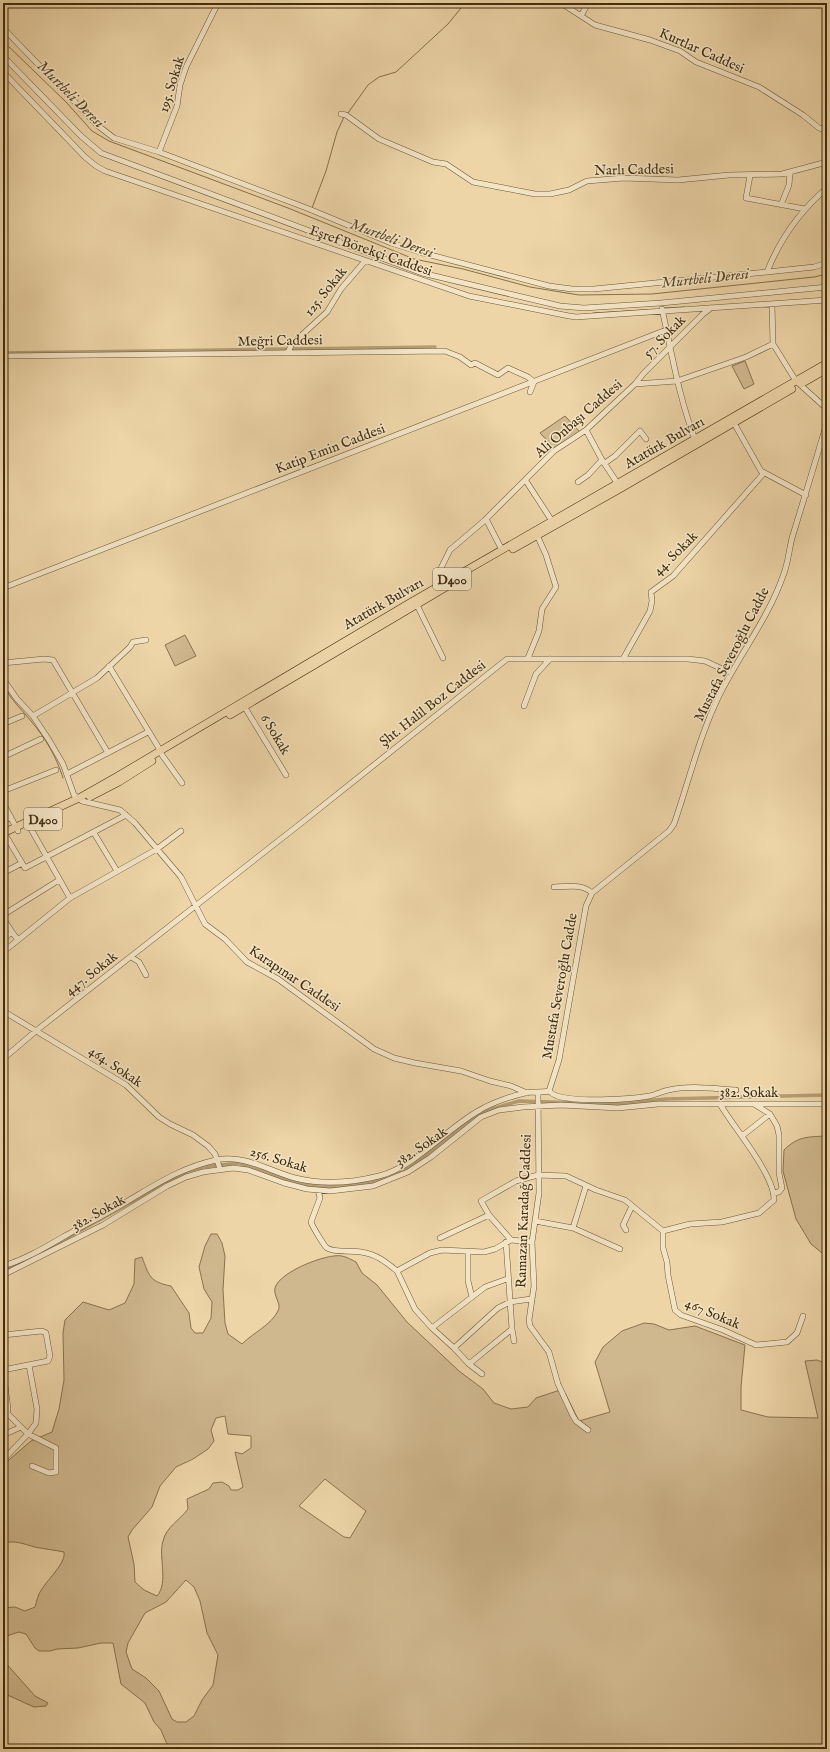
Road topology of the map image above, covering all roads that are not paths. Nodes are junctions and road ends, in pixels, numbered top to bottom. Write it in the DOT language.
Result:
graph roads {
  1 [pos="218,3"];
  2 [pos="561,3"];
  3 [pos="588,3"];
  4 [pos="581,16"];
  5 [pos="3,28"];
  6 [pos="3,56"];
  7 [pos="3,72"];
  8 [pos="344,115"];
  9 [pos="827,130"];
  10 [pos="159,152"];
  11 [pos="827,162"];
  12 [pos="790,172"];
  13 [pos="750,176"];
  14 [pos="827,188"];
  15 [pos="781,205"];
  16 [pos="805,209"];
  17 [pos="365,261"];
  18 [pos="827,263"];
  19 [pos="767,272"];
  20 [pos="827,286"];
  21 [pos="827,300"];
  22 [pos="772,304"];
  23 [pos="662,308"];
  24 [pos="712,308"];
  25 [pos="666,330"];
  26 [pos="773,344"];
  27 [pos="670,348"];
  28 [pos="288,352"];
  29 [pos="3,356"];
  30 [pos="827,363"];
  31 [pos="827,369"];
  32 [pos="677,381"];
  33 [pos="534,382"];
  34 [pos="798,382"];
  35 [pos="635,384"];
  36 [pos="530,392"];
  37 [pos="827,409"];
  38 [pos="827,422"];
  39 [pos="734,423"];
  40 [pos="586,430"];
  41 [pos="646,439"];
  42 [pos="696,442"];
  43 [pos="604,461"];
  44 [pos="764,473"];
  45 [pos="526,481"];
  46 [pos="578,482"];
  47 [pos="618,484"];
  48 [pos="806,495"];
  49 [pos="486,519"];
  50 [pos="552,521"];
  51 [pos="537,536"];
  52 [pos="502,550"];
  53 [pos="3,588"];
  54 [pos="440,589"];
  55 [pos="417,605"];
  56 [pos="146,640"];
  57 [pos="443,658"];
  58 [pos="528,658"];
  59 [pos="550,659"];
  60 [pos="623,659"];
  61 [pos="3,663"];
  62 [pos="109,666"];
  63 [pos="731,673"];
  64 [pos="3,679"];
  65 [pos="73,693"];
  66 [pos="244,706"];
  67 [pos="524,706"];
  68 [pos="22,716"];
  69 [pos="33,716"];
  70 [pos="3,724"];
  71 [pos="148,732"];
  72 [pos="41,739"];
  73 [pos="108,753"];
  74 [pos="161,753"];
  75 [pos="3,757"];
  76 [pos="56,770"];
  77 [pos="67,774"];
  78 [pos="286,775"];
  79 [pos="182,783"];
  80 [pos="3,790"];
  81 [pos="97,790"];
  82 [pos="80,799"];
  83 [pos="3,803"];
  84 [pos="103,805"];
  85 [pos="126,815"];
  86 [pos="11,817"];
  87 [pos="3,821"];
  88 [pos="27,824"];
  89 [pos="17,829"];
  90 [pos="181,831"];
  91 [pos="94,833"];
  92 [pos="4,835"];
  93 [pos="157,849"];
  94 [pos="46,857"];
  95 [pos="22,863"];
  96 [pos="117,871"];
  97 [pos="3,873"];
  98 [pos="59,880"];
  99 [pos="554,887"];
  100 [pos="592,893"];
  101 [pos="70,898"];
  102 [pos="195,907"];
  103 [pos="3,916"];
  104 [pos="12,932"];
  105 [pos="3,939"];
  106 [pos="18,940"];
  107 [pos="3,952"];
  108 [pos="131,957"];
  109 [pos="146,975"];
  110 [pos="3,1011"];
  111 [pos="37,1030"];
  112 [pos="3,1059"];
  113 [pos="736,1090"];
  114 [pos="549,1091"];
  115 [pos="527,1093"];
  116 [pos="538,1095"];
  117 [pos="720,1104"];
  118 [pos="754,1104"];
  119 [pos="827,1104"];
  120 [pos="538,1105"];
  121 [pos="770,1114"];
  122 [pos="742,1136"];
  123 [pos="218,1161"];
  124 [pos="220,1168"];
  125 [pos="538,1175"];
  126 [pos="586,1186"];
  127 [pos="318,1190"];
  128 [pos="774,1193"];
  129 [pos="632,1206"];
  130 [pos="489,1215"];
  131 [pos="535,1220"];
  132 [pos="573,1228"];
  133 [pos="626,1230"];
  134 [pos="663,1231"];
  135 [pos="440,1238"];
  136 [pos="509,1241"];
  137 [pos="532,1242"];
  138 [pos="620,1249"];
  139 [pos="468,1252"];
  140 [pos="3,1266"];
  141 [pos="397,1271"];
  142 [pos="3,1275"];
  143 [pos="507,1279"];
  144 [pos="472,1297"];
  145 [pos="531,1300"];
  146 [pos="510,1302"];
  147 [pos="803,1316"];
  148 [pos="432,1328"];
  149 [pos="512,1329"];
  150 [pos="3,1335"];
  151 [pos="514,1341"];
  152 [pos="454,1348"];
  153 [pos="469,1364"];
  154 [pos="29,1365"];
  155 [pos="3,1370"];
  156 [pos="482,1374"];
  157 [pos="5,1411"];
  158 [pos="21,1427"];
  159 [pos="588,1430"];
  160 [pos="28,1434"];
  161 [pos="3,1435"];
  162 [pos="3,1460"];
  163 [pos="32,1466"];
  1 -- 10 [label="street, 195. Sokak"];
  2 -- 4 [label="street, Kurtlar Caddesi"];
  3 -- 4 [label="street"];
  4 -- 9 [label="street, Kurtlar Caddesi"];
  5 -- 10 [label="street"];
  6 -- 23 [label="street"];
  7 -- 17 [label="street, Eşref Börekçi Caddesi"];
  8 -- 13 [label="street, Narlı Caddesi"];
  10 -- 19 [label="street"];
  11 -- 12 [label="street, Narlı Caddesi"];
  12 -- 13 [label="street, Narlı Caddesi"];
  12 -- 15 [label="street"];
  13 -- 15 [label="street"];
  14 -- 16 [label="street"];
  15 -- 16 [label="street"];
  16 -- 19 [label="street"];
  17 -- 23 [label="street, Eşref Börekçi Caddesi"];
  17 -- 28 [label="street, 125. Sokak"];
  18 -- 19 [label="street"];
  20 -- 23 [label="street"];
  21 -- 22 [label="street, Eşref Börekçi Caddesi"];
  22 -- 24 [label="street, Eşref Börekçi Caddesi"];
  22 -- 26 [label="street"];
  23 -- 24 [label="street, Eşref Börekçi Caddesi"];
  23 -- 25 [label="street"];
  24 -- 27 [label="street, 57. Sokak"];
  25 -- 27 [label="street"];
  25 -- 33 [label="street, Katip Emin Caddesi"];
  26 -- 32 [label="street, Ali Onbaşı Caddesi"];
  26 -- 34 [label="street"];
  27 -- 32 [label="street"];
  27 -- 35 [label="street, 57. Sokak"];
  28 -- 29 [label="street, Meğri Caddesi"];
  28 -- 33 [label="street, Meğri Caddesi"];
  30 -- 34 [label="main road, Atatürk Bulvarı / D400"];
  31 -- 34 [label="main road, Atatürk Bulvarı / D400"];
  32 -- 35 [label="street, Ali Onbaşı Caddesi"];
  32 -- 42 [label="street"];
  33 -- 36 [label="street"];
  33 -- 53 [label="street, Katip Emin Caddesi"];
  34 -- 37 [label="street"];
  34 -- 39 [label="main road, Atatürk Bulvarı / D400"];
  34 -- 42 [label="main road, Atatürk Bulvarı / D400"];
  35 -- 40 [label="street, Ali Onbaşı Caddesi"];
  38 -- 48 [label="street, Mustafa Severoğlu Cadde"];
  39 -- 42 [label="main road, Atatürk Bulvarı / D400"];
  39 -- 44 [label="street"];
  40 -- 43 [label="street"];
  40 -- 45 [label="street, Ali Onbaşı Caddesi"];
  41 -- 43 [label="street"];
  42 -- 47 [label="main road, Atatürk Bulvarı / D400"];
  42 -- 51 [label="main road, Atatürk Bulvarı / D400"];
  43 -- 46 [label="street"];
  43 -- 47 [label="street"];
  44 -- 48 [label="street"];
  44 -- 60 [label="street, 44. Sokak"];
  45 -- 49 [label="street, Ali Onbaşı Caddesi"];
  45 -- 50 [label="street"];
  47 -- 50 [label="main road, Atatürk Bulvarı / D400"];
  48 -- 63 [label="street, Mustafa Severoğlu Cadde"];
  49 -- 52 [label="street"];
  49 -- 54 [label="street, Ali Onbaşı Caddesi"];
  50 -- 52 [label="main road, Atatürk Bulvarı / D400"];
  51 -- 54 [label="main road, Atatürk Bulvarı / D400"];
  51 -- 58 [label="street"];
  52 -- 54 [label="main road, Atatürk Bulvarı / D400"];
  54 -- 55 [label="main road, Atatürk Bulvarı / D400"];
  54 -- 74 [label="main road, Atatürk Bulvarı / D400"];
  55 -- 57 [label="street"];
  55 -- 66 [label="main road, Atatürk Bulvarı / D400"];
  56 -- 62 [label="street"];
  58 -- 59 [label="street, Şht. Halil Boz Caddesi"];
  58 -- 102 [label="street, Şht. Halil Boz Caddesi"];
  59 -- 60 [label="street, Şht. Halil Boz Caddesi"];
  59 -- 67 [label="street"];
  60 -- 63 [label="street, Şht. Halil Boz Caddesi"];
  61 -- 65 [label="street"];
  62 -- 65 [label="street"];
  62 -- 71 [label="street"];
  63 -- 100 [label="street, Mustafa Severoğlu Cadde"];
  64 -- 69 [label="street"];
  65 -- 69 [label="street"];
  65 -- 73 [label="street"];
  66 -- 74 [label="main road, Atatürk Bulvarı / D400"];
  66 -- 78 [label="street, 6 Sokak"];
  68 -- 70 [label="street"];
  69 -- 77 [label="street"];
  71 -- 73 [label="street"];
  71 -- 74 [label="street"];
  72 -- 75 [label="street"];
  73 -- 77 [label="street"];
  74 -- 79 [label="street"];
  74 -- 81 [label="main road, Atatürk Bulvarı / D400"];
  76 -- 80 [label="street"];
  77 -- 82 [label="street"];
  81 -- 82 [label="main road, Atatürk Bulvarı / D400"];
  81 -- 84 [label="street"];
  82 -- 84 [label="street, Karapınar Caddesi"];
  82 -- 88 [label="main road, D400"];
  83 -- 86 [label="street"];
  84 -- 85 [label="street, Karapınar Caddesi"];
  85 -- 91 [label="street"];
  85 -- 93 [label="street, Karapınar Caddesi"];
  86 -- 87 [label="street"];
  86 -- 89 [label="street"];
  88 -- 89 [label="main road, D400"];
  88 -- 94 [label="street"];
  89 -- 92 [label="main road, D400"];
  90 -- 93 [label="street"];
  91 -- 94 [label="street"];
  91 -- 96 [label="street"];
  92 -- 95 [label="street"];
  93 -- 96 [label="street"];
  93 -- 102 [label="street, Karapınar Caddesi"];
  94 -- 95 [label="street"];
  94 -- 98 [label="street"];
  95 -- 97 [label="street"];
  96 -- 101 [label="street"];
  98 -- 101 [label="street"];
  98 -- 103 [label="street"];
  99 -- 100 [label="street"];
  100 -- 114 [label="street, Mustafa Severoğlu Cadde"];
  101 -- 106 [label="street"];
  102 -- 108 [label="street, 447. Sokak"];
  102 -- 115 [label="street, Karapınar Caddesi"];
  103 -- 104 [label="street"];
  104 -- 105 [label="street"];
  104 -- 106 [label="street"];
  106 -- 107 [label="street"];
  108 -- 109 [label="street"];
  108 -- 111 [label="street, 447. Sokak"];
  110 -- 111 [label="street, 464. Sokak"];
  111 -- 112 [label="street, 447. Sokak"];
  111 -- 123 [label="street, 464. Sokak"];
  113 -- 114 [label="street"];
  114 -- 116 [label="street, 256. Sokak"];
  115 -- 116 [label="street, 256. Sokak"];
  115 -- 123 [label="street, 256. Sokak"];
  116 -- 120 [label="street, Ramazan Karadağ Caddesi"];
  117 -- 118 [label="street, 382. Sokak"];
  117 -- 120 [label="street, 382. Sokak"];
  117 -- 122 [label="street"];
  118 -- 119 [label="street, 382. Sokak"];
  118 -- 121 [label="street"];
  120 -- 125 [label="street, Ramazan Karadağ Caddesi"];
  120 -- 127 [label="street, 382. Sokak"];
  121 -- 122 [label="street"];
  121 -- 128 [label="street"];
  122 -- 128 [label="street"];
  123 -- 124 [label="street, 464. Sokak"];
  123 -- 140 [label="street, 256. Sokak"];
  124 -- 127 [label="street, 382. Sokak"];
  124 -- 142 [label="street, 382. Sokak"];
  125 -- 126 [label="street"];
  125 -- 130 [label="street"];
  125 -- 131 [label="street, Ramazan Karadağ Caddesi"];
  126 -- 129 [label="street"];
  126 -- 132 [label="street"];
  127 -- 141 [label="street"];
  128 -- 134 [label="street"];
  129 -- 133 [label="street"];
  129 -- 134 [label="street"];
  130 -- 135 [label="street"];
  130 -- 136 [label="street"];
  131 -- 132 [label="street"];
  131 -- 137 [label="street, Ramazan Karadağ Caddesi"];
  132 -- 138 [label="street"];
  134 -- 147 [label="street, 467 Sokak"];
  136 -- 137 [label="street"];
  136 -- 139 [label="street"];
  136 -- 143 [label="street"];
  137 -- 145 [label="street, Ramazan Karadağ Caddesi"];
  139 -- 141 [label="street"];
  139 -- 144 [label="street"];
  141 -- 148 [label="street"];
  143 -- 144 [label="street"];
  143 -- 146 [label="street"];
  144 -- 148 [label="street"];
  145 -- 146 [label="street"];
  145 -- 159 [label="street, Ramazan Karadağ Caddesi"];
  146 -- 149 [label="street"];
  146 -- 152 [label="street"];
  148 -- 152 [label="street"];
  149 -- 151 [label="street"];
  149 -- 153 [label="street"];
  150 -- 154 [label="street"];
  152 -- 153 [label="street"];
  153 -- 156 [label="street"];
  154 -- 155 [label="street"];
  154 -- 160 [label="street"];
  155 -- 157 [label="street"];
  157 -- 158 [label="street"];
  158 -- 160 [label="street"];
  158 -- 161 [label="street"];
  160 -- 162 [label="street"];
  160 -- 163 [label="street"];
}
